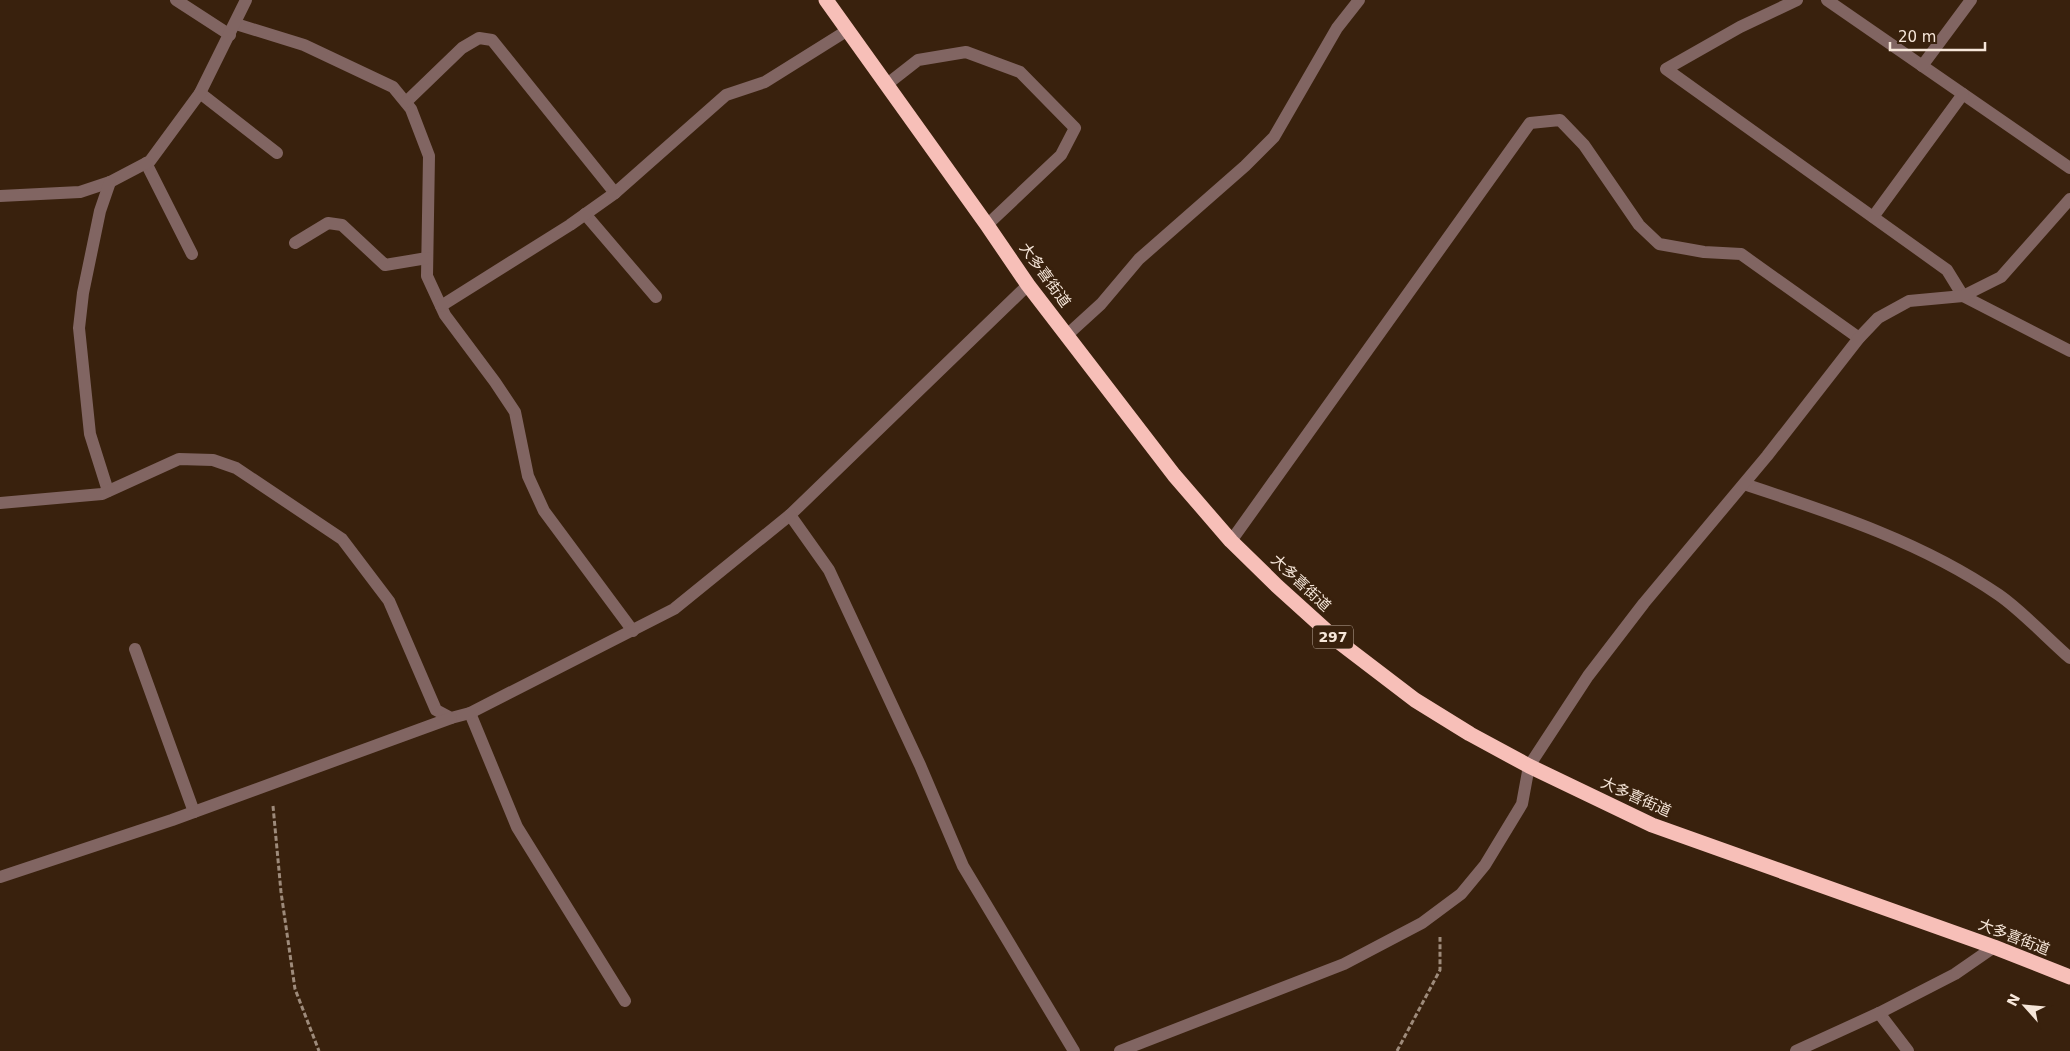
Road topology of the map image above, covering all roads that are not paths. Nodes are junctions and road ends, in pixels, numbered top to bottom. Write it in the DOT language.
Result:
graph roads {
  1 [pos="176,0"];
  2 [pos="246,0"];
  3 [pos="826,0"];
  4 [pos="1359,0"];
  5 [pos="1797,0"];
  6 [pos="1827,0"];
  7 [pos="1971,0"];
  8 [pos="233,30"];
  9 [pos="848,30"];
  10 [pos="1922,66"];
  11 [pos="886,85"];
  12 [pos="200,94"];
  13 [pos="1963,94"];
  14 [pos="406,102"];
  15 [pos="277,153"];
  16 [pos="146,163"];
  17 [pos="2070,168"];
  18 [pos="110,182"];
  19 [pos="615,192"];
  20 [pos="0,196"];
  21 [pos="2070,199"];
  22 [pos="585,214"];
  23 [pos="1873,217"];
  24 [pos="988,225"];
  25 [pos="296,242"];
  26 [pos="192,254"];
  27 [pos="427,258"];
  28 [pos="1028,285"];
  29 [pos="1963,296"];
  30 [pos="656,297"];
  31 [pos="441,306"];
  32 [pos="1067,335"];
  33 [pos="1859,338"];
  34 [pos="2070,350"];
  35 [pos="1744,484"];
  36 [pos="108,491"];
  37 [pos="0,503"];
  38 [pos="790,514"];
  39 [pos="1231,541"];
  40 [pos="633,631"];
  41 [pos="135,649"];
  42 [pos="2070,658"];
  43 [pos="470,713"];
  44 [pos="451,718"];
  45 [pos="1529,766"];
  46 [pos="194,812"];
  47 [pos="0,877"];
  48 [pos="1994,947"];
  49 [pos="2070,977"];
  50 [pos="625,1001"];
  51 [pos="1879,1013"];
  52 [pos="1074,1051"];
  53 [pos="1120,1051"];
  54 [pos="1796,1051"];
  55 [pos="1908,1051"];
  1 -- 8 [label="street"];
  2 -- 8 [label="street"];
  3 -- 9 [label="highway, 大多喜街道 / 297"];
  4 -- 32 [label="street"];
  5 -- 23 [label="street"];
  6 -- 10 [label="street"];
  7 -- 10 [label="street"];
  8 -- 12 [label="street"];
  8 -- 14 [label="street"];
  9 -- 11 [label="highway, 大多喜街道 / 297"];
  9 -- 19 [label="street"];
  10 -- 13 [label="street"];
  11 -- 24 [label="highway, 大多喜街道 / 297"];
  11 -- 24 [label="street"];
  12 -- 15 [label="street"];
  12 -- 16 [label="street"];
  13 -- 17 [label="street"];
  13 -- 23 [label="street"];
  14 -- 19 [label="street"];
  14 -- 27 [label="street"];
  16 -- 18 [label="street"];
  16 -- 26 [label="street"];
  18 -- 20 [label="street"];
  18 -- 36 [label="street"];
  19 -- 22 [label="street"];
  21 -- 29 [label="street"];
  22 -- 30 [label="street"];
  22 -- 31 [label="street"];
  23 -- 29 [label="street"];
  24 -- 28 [label="highway, 大多喜街道 / 297"];
  25 -- 27 [label="street"];
  27 -- 31 [label="street"];
  28 -- 32 [label="highway, 大多喜街道 / 297"];
  28 -- 38 [label="street"];
  29 -- 33 [label="street"];
  29 -- 34 [label="street"];
  31 -- 40 [label="street"];
  32 -- 39 [label="highway, 大多喜街道 / 297"];
  33 -- 35 [label="street"];
  33 -- 39 [label="street"];
  35 -- 42 [label="street"];
  35 -- 45 [label="street"];
  36 -- 37 [label="street"];
  36 -- 44 [label="street"];
  38 -- 40 [label="street"];
  38 -- 52 [label="street"];
  39 -- 45 [label="highway, 大多喜街道 / 297"];
  40 -- 43 [label="street"];
  41 -- 46 [label="street"];
  43 -- 44 [label="street"];
  43 -- 50 [label="street"];
  44 -- 46 [label="street"];
  45 -- 48 [label="highway, 大多喜街道 / 297"];
  45 -- 53 [label="street"];
  46 -- 47 [label="street"];
  48 -- 49 [label="highway, 大多喜街道 / 297"];
  48 -- 51 [label="street"];
  51 -- 54 [label="street"];
  51 -- 55 [label="street"];
}
